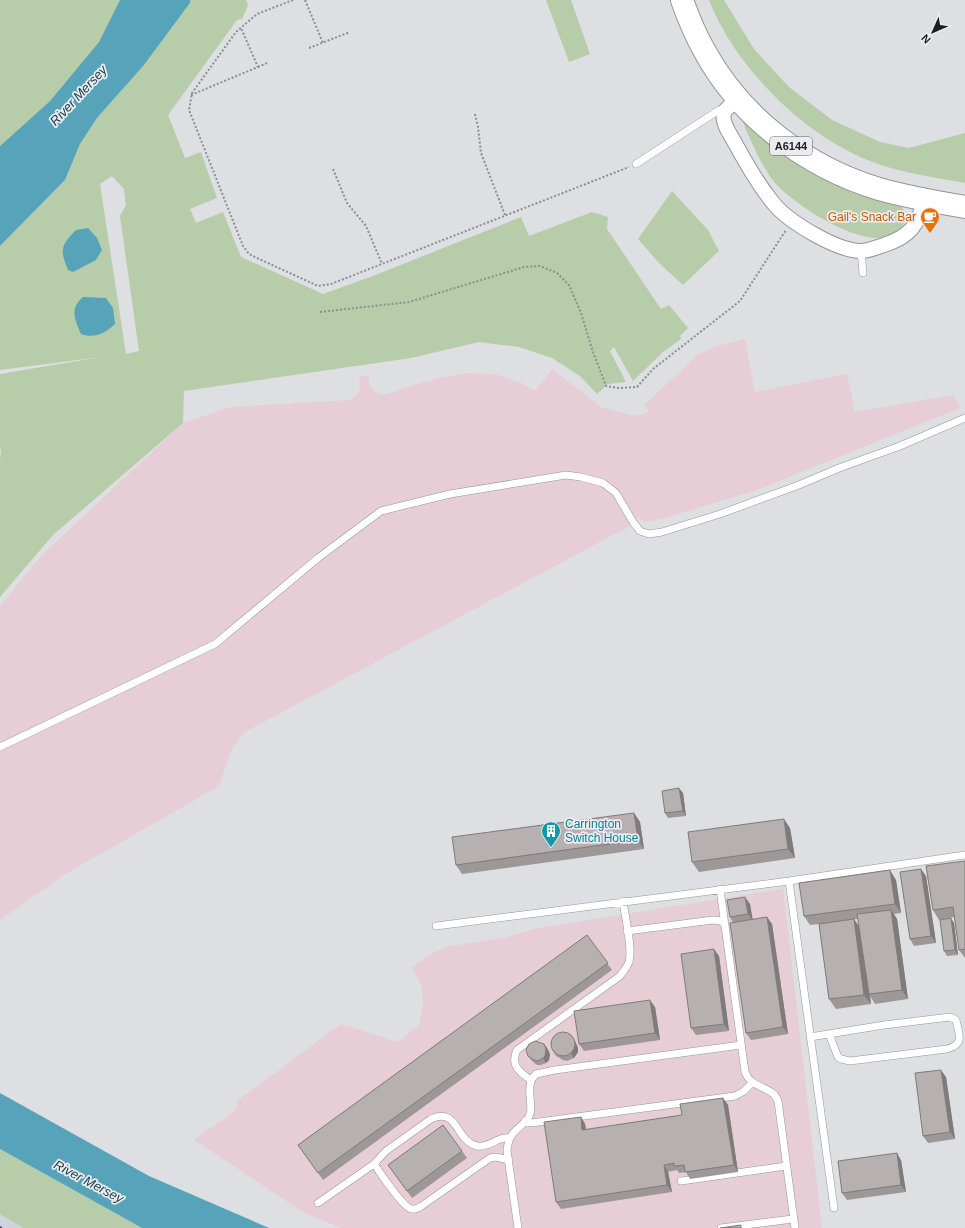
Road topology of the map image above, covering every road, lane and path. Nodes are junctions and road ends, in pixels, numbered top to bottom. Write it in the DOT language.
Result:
graph roads {
  1 [pos="293,0"];
  2 [pos="305,0"];
  3 [pos="682,0"];
  4 [pos="241,28"];
  5 [pos="350,32"];
  6 [pos="323,43"];
  7 [pos="309,48"];
  8 [pos="267,63"];
  9 [pos="258,67"];
  10 [pos="191,95"];
  11 [pos="733,104"];
  12 [pos="475,114"];
  13 [pos="636,164"];
  14 [pos="333,169"];
  15 [pos="924,200"];
  16 [pos="965,207"];
  17 [pos="505,215"];
  18 [pos="792,220"];
  19 [pos="861,251"];
  20 [pos="382,264"];
  21 [pos="864,273"];
  22 [pos="320,312"];
  23 [pos="965,418"];
  24 [pos="0,747"];
  25 [pos="965,855"];
  26 [pos="789,881"];
  27 [pos="720,889"];
  28 [pos="623,901"];
  29 [pos="724,924"];
  30 [pos="436,926"];
  31 [pos="628,931"];
  32 [pos="829,1034"];
  33 [pos="810,1037"];
  34 [pos="741,1046"];
  35 [pos="531,1080"];
  36 [pos="752,1083"];
  37 [pos="525,1121"];
  38 [pos="509,1138"];
  39 [pos="509,1160"];
  40 [pos="374,1164"];
  41 [pos="786,1166"];
  42 [pos="681,1181"];
  43 [pos="318,1203"];
  44 [pos="834,1208"];
  45 [pos="793,1219"];
  46 [pos="518,1228"];
  47 [pos="721,1228"];
  48 [pos="794,1228"];
  1 -- 4 [label="path"];
  2 -- 6 [label="path"];
  3 -- 11 [label="main road, A6144"];
  4 -- 9 [label="path"];
  4 -- 10 [label="path"];
  5 -- 6 [label="path"];
  6 -- 7 [label="path"];
  8 -- 9 [label="path"];
  9 -- 10 [label="path"];
  10 -- 20 [label="path"];
  11 -- 13 [label="lane"];
  11 -- 15 [label="main road, A6144"];
  11 -- 18 [label="street"];
  12 -- 17 [label="path"];
  13 -- 17 [label="path"];
  14 -- 20 [label="path"];
  15 -- 16 [label="main road, A6144"];
  15 -- 19 [label="street"];
  17 -- 20 [label="path"];
  18 -- 19 [label="street"];
  18 -- 22 [label="path"];
  19 -- 21 [label="lane"];
  23 -- 24 [label="lane"];
  25 -- 26 [label="lane"];
  26 -- 27 [label="lane"];
  26 -- 33 [label="lane"];
  27 -- 28 [label="lane"];
  27 -- 29 [label="lane"];
  28 -- 30 [label="lane"];
  28 -- 31 [label="lane"];
  29 -- 31 [label="lane"];
  29 -- 34 [label="lane"];
  31 -- 35 [label="lane"];
  32 -- 32 [label="lane"];
  32 -- 33 [label="lane"];
  33 -- 44 [label="lane"];
  34 -- 35 [label="lane"];
  34 -- 36 [label="lane"];
  35 -- 37 [label="lane"];
  36 -- 37 [label="lane"];
  36 -- 41 [label="lane"];
  37 -- 38 [label="lane"];
  38 -- 39 [label="lane"];
  38 -- 40 [label="lane"];
  39 -- 40 [label="lane"];
  39 -- 46 [label="lane"];
  40 -- 43 [label="lane"];
  41 -- 42 [label="lane"];
  41 -- 45 [label="lane"];
  45 -- 47 [label="lane"];
  45 -- 48 [label="lane"];
}
